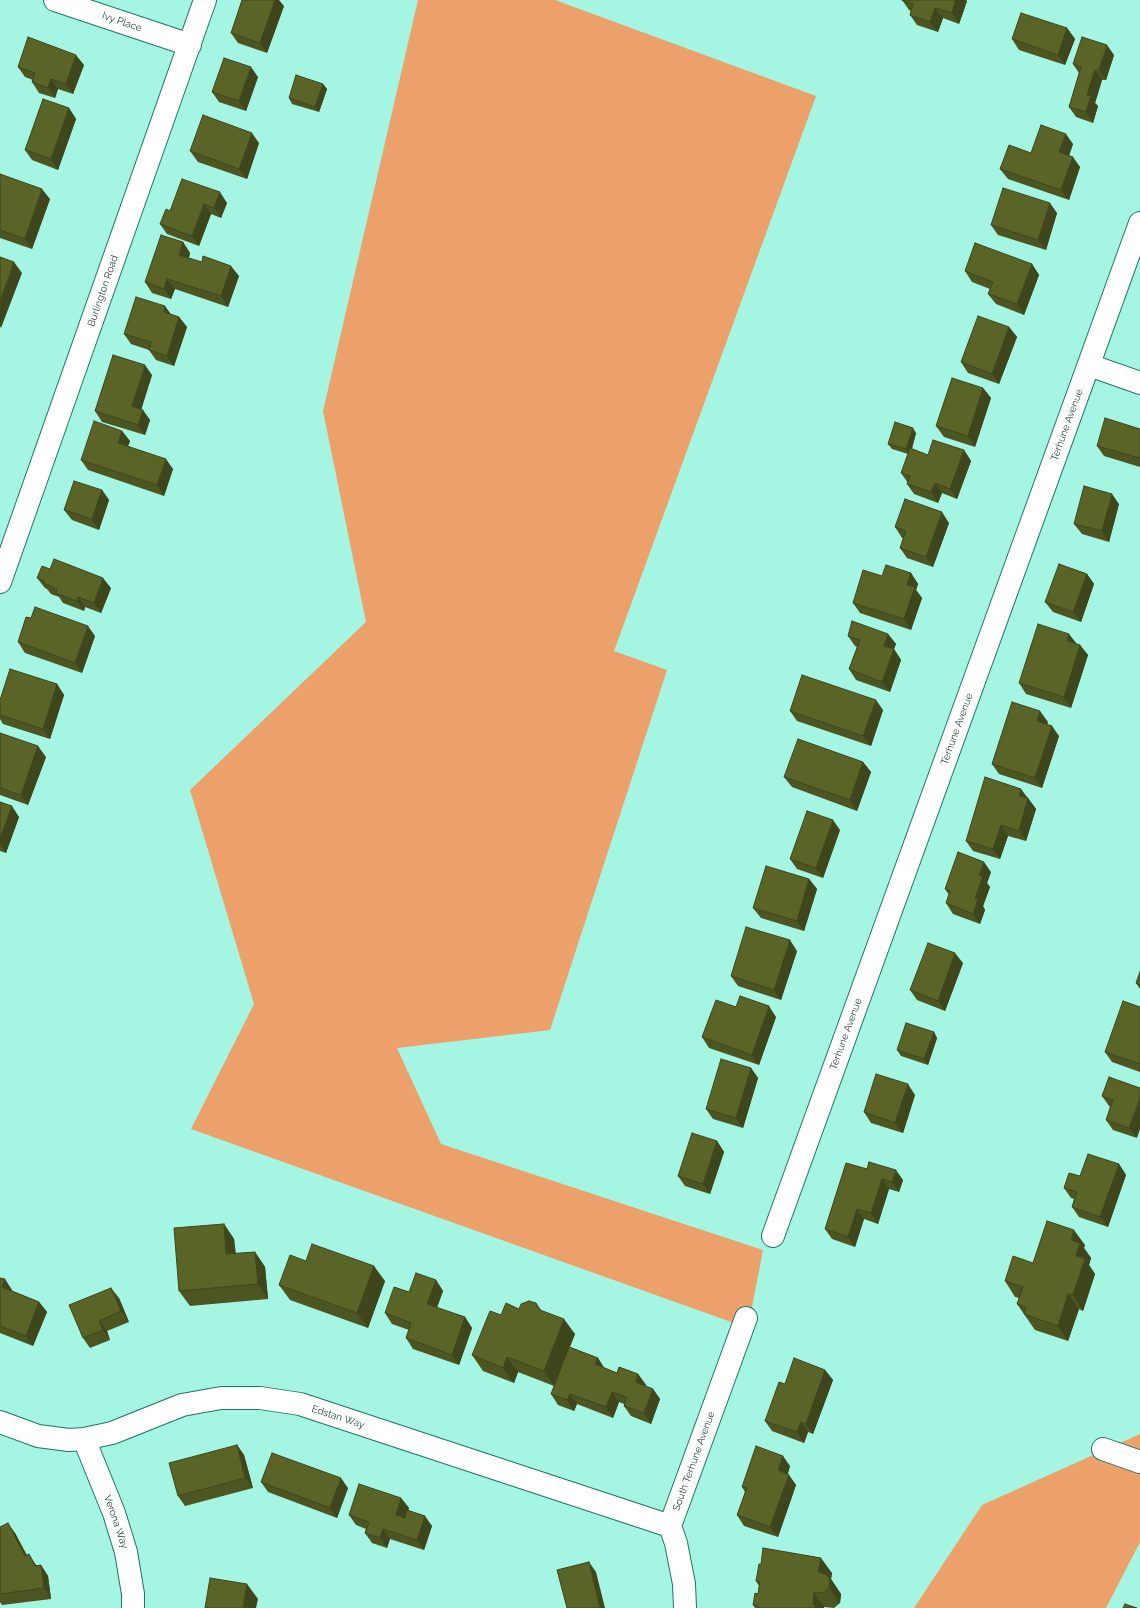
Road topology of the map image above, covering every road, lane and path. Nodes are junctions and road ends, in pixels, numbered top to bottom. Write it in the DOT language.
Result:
graph roads {
  1 [pos="55,0"];
  2 [pos="206,0"];
  3 [pos="190,45"];
  4 [pos="1140,223"];
  5 [pos="1089,365"];
  6 [pos="1140,383"];
  7 [pos="0,582"];
  8 [pos="773,1236"];
  9 [pos="746,1318"];
  10 [pos="0,1422"];
  11 [pos="84,1439"];
  12 [pos="1103,1449"];
  13 [pos="1140,1462"];
  14 [pos="670,1526"];
  15 [pos="133,1608"];
  16 [pos="685,1608"];
  1 -- 3 [label="street, Ivy Place"];
  2 -- 3 [label="street, Burlington Road"];
  3 -- 7 [label="street, Burlington Road"];
  4 -- 5 [label="street, Terhune Avenue"];
  5 -- 6 [label="street"];
  5 -- 8 [label="street, Terhune Avenue"];
  9 -- 14 [label="street, South Terhune Avenue"];
  10 -- 11 [label="street, Edstan Way"];
  11 -- 14 [label="street, Edstan Way"];
  11 -- 15 [label="street, Verona Way"];
  12 -- 13 [label="street"];
  14 -- 16 [label="street"];
}
